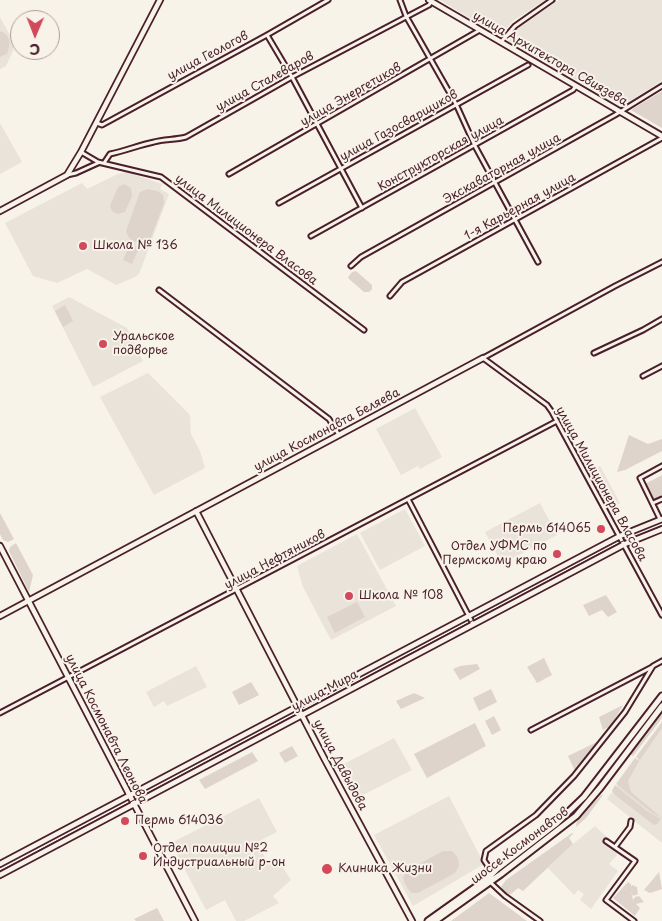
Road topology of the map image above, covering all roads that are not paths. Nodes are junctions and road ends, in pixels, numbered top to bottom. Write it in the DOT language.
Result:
graph roads {
  1 [pos="160,0"];
  2 [pos="328,0"];
  3 [pos="400,0"];
  4 [pos="552,0"];
  5 [pos="430,1"];
  6 [pos="406,16"];
  7 [pos="480,30"];
  8 [pos="267,35"];
  9 [pos="501,42"];
  10 [pos="430,59"];
  11 [pos="528,65"];
  12 [pos="292,77"];
  13 [pos="577,86"];
  14 [pos="662,86"];
  15 [pos="456,104"];
  16 [pos="620,110"];
  17 [pos="97,123"];
  18 [pos="317,124"];
  19 [pos="662,137"];
  20 [pos="475,146"];
  21 [pos="81,152"];
  22 [pos="98,162"];
  23 [pos="104,163"];
  24 [pos="341,169"];
  25 [pos="230,174"];
  26 [pos="67,175"];
  27 [pos="495,183"];
  28 [pos="279,203"];
  29 [pos="362,208"];
  30 [pos="0,211"];
  31 [pos="515,220"];
  32 [pos="312,236"];
  33 [pos="538,262"];
  34 [pos="662,262"];
  35 [pos="350,266"];
  36 [pos="159,290"];
  37 [pos="390,296"];
  38 [pos="662,319"];
  39 [pos="364,330"];
  40 [pos="594,352"];
  41 [pos="483,358"];
  42 [pos="662,366"];
  43 [pos="643,376"];
  44 [pos="557,421"];
  45 [pos="339,435"];
  46 [pos="662,466"];
  47 [pos="408,499"];
  48 [pos="662,499"];
  49 [pos="653,503"];
  50 [pos="196,511"];
  51 [pos="661,519"];
  52 [pos="662,529"];
  53 [pos="620,536"];
  54 [pos="625,544"];
  55 [pos="0,546"];
  56 [pos="237,590"];
  57 [pos="29,601"];
  58 [pos="662,615"];
  59 [pos="0,616"];
  60 [pos="468,616"];
  61 [pos="473,624"];
  62 [pos="662,661"];
  63 [pos="654,666"];
  64 [pos="68,677"];
  65 [pos="662,696"];
  66 [pos="297,706"];
  67 [pos="662,706"];
  68 [pos="0,713"];
  69 [pos="302,715"];
  70 [pos="531,730"];
  71 [pos="129,795"];
  72 [pos="134,804"];
  73 [pos="631,821"];
  74 [pos="606,841"];
  75 [pos="615,847"];
  76 [pos="0,864"];
  77 [pos="0,875"];
  78 [pos="489,880"];
  79 [pos="195,921"];
  80 [pos="412,921"];
  81 [pos="428,921"];
  82 [pos="435,921"];
  83 [pos="540,921"];
  84 [pos="634,921"];
  1 -- 17 [label="main road"];
  2 -- 8 [label="street, улица Геологов"];
  3 -- 6 [label="street"];
  4 -- 9 [label="street"];
  5 -- 6 [label="street, улица Сталеваров"];
  5 -- 7 [label="main road, улица Архитектора Свиязева"];
  6 -- 10 [label="street"];
  6 -- 12 [label="street, улица Сталеваров"];
  7 -- 9 [label="main road, улица Архитектора Свиязева"];
  7 -- 10 [label="street, улица Энергетиков"];
  8 -- 12 [label="street"];
  8 -- 17 [label="street, улица Геологов"];
  9 -- 13 [label="main road, улица Архитектора Свиязева"];
  10 -- 15 [label="street"];
  10 -- 18 [label="street, улица Энергетиков"];
  11 -- 15 [label="street, улица Газосварщиков"];
  12 -- 18 [label="street"];
  12 -- 23 [label="street, улица Сталеваров"];
  13 -- 16 [label="main road, улица Архитектора Свиязева"];
  13 -- 20 [label="street, Конструкторская улица"];
  14 -- 16 [label="street, Экскаваторная улица"];
  15 -- 20 [label="street"];
  15 -- 24 [label="street, улица Газосварщиков"];
  16 -- 19 [label="main road, улица Архитектора Свиязева"];
  16 -- 27 [label="street, Экскаваторная улица"];
  17 -- 21 [label="main road"];
  18 -- 24 [label="street"];
  18 -- 25 [label="street, улица Энергетиков"];
  19 -- 31 [label="street, 1-я Карьерная улица"];
  20 -- 27 [label="street"];
  20 -- 29 [label="street, Конструкторская улица"];
  21 -- 22 [label="street, улица Милиционера Власова"];
  21 -- 26 [label="main road"];
  22 -- 23 [label="street, улица Милиционера Власова"];
  22 -- 26 [label="street"];
  23 -- 39 [label="street, улица Милиционера Власова"];
  24 -- 28 [label="street, улица Газосварщиков"];
  24 -- 29 [label="street"];
  26 -- 30 [label="main road"];
  27 -- 31 [label="street"];
  27 -- 35 [label="street, Экскаваторная улица"];
  29 -- 32 [label="street, Конструкторская улица"];
  31 -- 33 [label="street"];
  31 -- 37 [label="street, 1-я Карьерная улица"];
  34 -- 41 [label="street, улица Космонавта Беляева"];
  36 -- 45 [label="street"];
  38 -- 40 [label="street"];
  41 -- 44 [label="street, улица Милиционера Власова"];
  41 -- 45 [label="main road, улица Космонавта Беляева"];
  42 -- 43 [label="street"];
  44 -- 47 [label="street, улица Нефтяников"];
  44 -- 53 [label="street, улица Милиционера Власова"];
  45 -- 50 [label="main road, улица Космонавта Беляева"];
  46 -- 49 [label="street"];
  47 -- 56 [label="street, улица Нефтяников"];
  47 -- 60 [label="street"];
  48 -- 49 [label="street"];
  49 -- 51 [label="street"];
  50 -- 56 [label="main road, улица Давыдова"];
  50 -- 57 [label="main road, улица Космонавта Беляева"];
  51 -- 53 [label="main road, улица Мира"];
  52 -- 54 [label="main road, улица Мира"];
  53 -- 54 [label="street, улица Милиционера Власова"];
  53 -- 60 [label="main road, улица Мира"];
  54 -- 58 [label="street, улица Милиционера Власова"];
  54 -- 61 [label="main road, улица Мира"];
  55 -- 57 [label="main road, улица Космонавта Леонова"];
  56 -- 64 [label="street, улица Нефтяников"];
  56 -- 66 [label="main road, улица Давыдова"];
  57 -- 59 [label="main road, улица Космонавта Беляева"];
  57 -- 64 [label="main road, улица Космонавта Леонова"];
  60 -- 61 [label="street"];
  60 -- 66 [label="main road, улица Мира"];
  61 -- 69 [label="main road, улица Мира"];
  62 -- 63 [label="street, шоссе Космонавтов"];
  63 -- 70 [label="street"];
  63 -- 78 [label="street, шоссе Космонавтов"];
  64 -- 68 [label="street, улица Нефтяников"];
  64 -- 71 [label="main road, улица Космонавта Леонова"];
  65 -- 78 [label="main road, шоссе Космонавтов"];
  66 -- 69 [label="main road, улица Давыдова"];
  66 -- 71 [label="main road, улица Мира"];
  67 -- 78 [label="main road, шоссе Космонавтов"];
  69 -- 72 [label="main road, улица Мира"];
  69 -- 80 [label="main road, улица Давыдова"];
  71 -- 72 [label="main road, улица Космонавта Леонова"];
  71 -- 76 [label="main road, улица Мира"];
  72 -- 77 [label="main road, улица Мира"];
  72 -- 79 [label="main road, улица Космонавта Леонова"];
  73 -- 75 [label="street"];
  74 -- 75 [label="street"];
  75 -- 84 [label="street"];
  78 -- 81 [label="main road, шоссе Космонавтов"];
  78 -- 82 [label="main road, шоссе Космонавтов"];
  78 -- 83 [label="street"];
}
